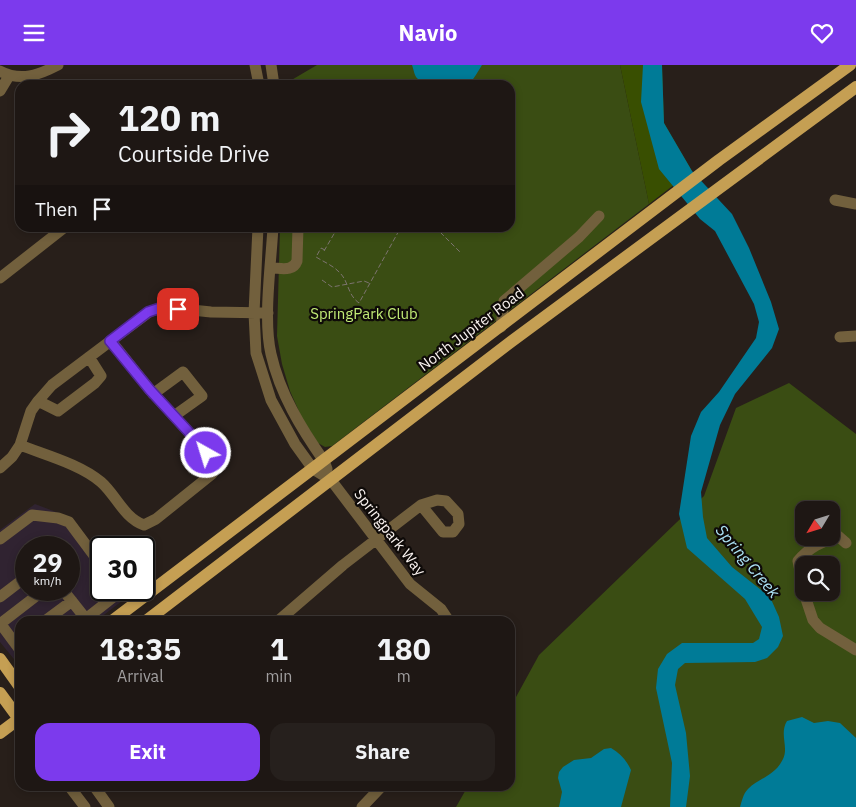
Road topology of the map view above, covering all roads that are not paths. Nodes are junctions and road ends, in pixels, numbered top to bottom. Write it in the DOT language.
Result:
graph roads {
  1 [pos="58,65"];
  2 [pos="255,65"];
  3 [pos="271,65"];
  4 [pos="850,65"];
  5 [pos="5,74"];
  6 [pos="258,80"];
  7 [pos="273,80"];
  8 [pos="856,87"];
  9 [pos="0,91"];
  10 [pos="835,200"];
  11 [pos="856,204"];
  12 [pos="599,216"];
  13 [pos="58,232"];
  14 [pos="258,232"];
  15 [pos="273,232"];
  16 [pos="298,232"];
  17 [pos="271,268"];
  18 [pos="0,277"];
  19 [pos="254,313"];
  20 [pos="268,313"];
  21 [pos="501,327"];
  22 [pos="856,336"];
  23 [pos="840,337"];
  24 [pos="110,341"];
  25 [pos="512,341"];
  26 [pos="89,357"];
  27 [pos="153,393"];
  28 [pos="38,401"];
  29 [pos="174,416"];
  30 [pos="20,445"];
  31 [pos="324,461"];
  32 [pos="0,468"];
  33 [pos="313,469"];
  34 [pos="331,480"];
  35 [pos="421,505"];
  36 [pos="0,539"];
  37 [pos="376,539"];
  38 [pos="846,543"];
  39 [pos="90,550"];
  40 [pos="802,556"];
  41 [pos="15,585"];
  42 [pos="0,597"];
  43 [pos="30,601"];
  44 [pos="72,601"];
  45 [pos="107,601"];
  46 [pos="128,601"];
  47 [pos="807,601"];
  48 [pos="132,606"];
  49 [pos="52,616"];
  50 [pos="81,616"];
  51 [pos="89,616"];
  52 [pos="119,616"];
  53 [pos="153,616"];
  54 [pos="284,616"];
  55 [pos="446,616"];
  56 [pos="0,624"];
  57 [pos="15,641"];
  58 [pos="856,651"];
  59 [pos="0,659"];
  60 [pos="15,680"];
  61 [pos="15,694"];
  62 [pos="2,700"];
  63 [pos="15,714"];
  64 [pos="15,722"];
  65 [pos="0,733"];
  66 [pos="73,791"];
  67 [pos="98,791"];
  68 [pos="377,791"];
  69 [pos="84,807"];
  70 [pos="109,807"];
  71 [pos="362,807"];
  1 -- 5 [label="street"];
  2 -- 6 [label="street"];
  3 -- 7 [label="street"];
  4 -- 21 [label="main road, North Jupiter Road"];
  5 -- 9 [label="street"];
  8 -- 25 [label="main road"];
  10 -- 11 [label="street"];
  12 -- 21 [label="street"];
  13 -- 18 [label="street"];
  14 -- 19 [label="street, Springpark Way"];
  15 -- 17 [label="street, Springpark Way"];
  16 -- 17 [label="street"];
  17 -- 20 [label="street, Springpark Way"];
  19 -- 20 [label="street"];
  19 -- 24 [label="street"];
  19 -- 33 [label="street, Springpark Way"];
  20 -- 31 [label="street, Springpark Way"];
  21 -- 25 [label="main road"];
  21 -- 31 [label="main road, North Jupiter Road"];
  22 -- 23 [label="street"];
  24 -- 26 [label="street"];
  24 -- 27 [label="street"];
  25 -- 34 [label="main road"];
  26 -- 28 [label="street"];
  26 -- 28 [label="street"];
  27 -- 29 [label="street"];
  27 -- 29 [label="street"];
  28 -- 30 [label="street"];
  29 -- 30 [label="street"];
  30 -- 32 [label="street"];
  31 -- 33 [label="main road, North Jupiter Road"];
  31 -- 34 [label="street, Springpark Way"];
  33 -- 34 [label="street, Springpark Way"];
  33 -- 48 [label="main road, North Jupiter Road"];
  34 -- 37 [label="street, Springpark Way"];
  34 -- 53 [label="main road"];
  35 -- 37 [label="street"];
  36 -- 39 [label="street"];
  37 -- 54 [label="street"];
  37 -- 55 [label="street, Springpark Way"];
  38 -- 40 [label="street"];
  41 -- 42 [label="street"];
  43 -- 56 [label="street"];
  44 -- 49 [label="street"];
  44 -- 50 [label="street"];
  45 -- 51 [label="street"];
  46 -- 48 [label="street"];
  47 -- 58 [label="street"];
  48 -- 52 [label="main road, North Jupiter Road"];
  56 -- 57 [label="street"];
  59 -- 60 [label="main road"];
  61 -- 62 [label="main road"];
  62 -- 63 [label="main road"];
  64 -- 65 [label="main road"];
  66 -- 69 [label="street"];
  67 -- 70 [label="street"];
  68 -- 71 [label="street"];
}
